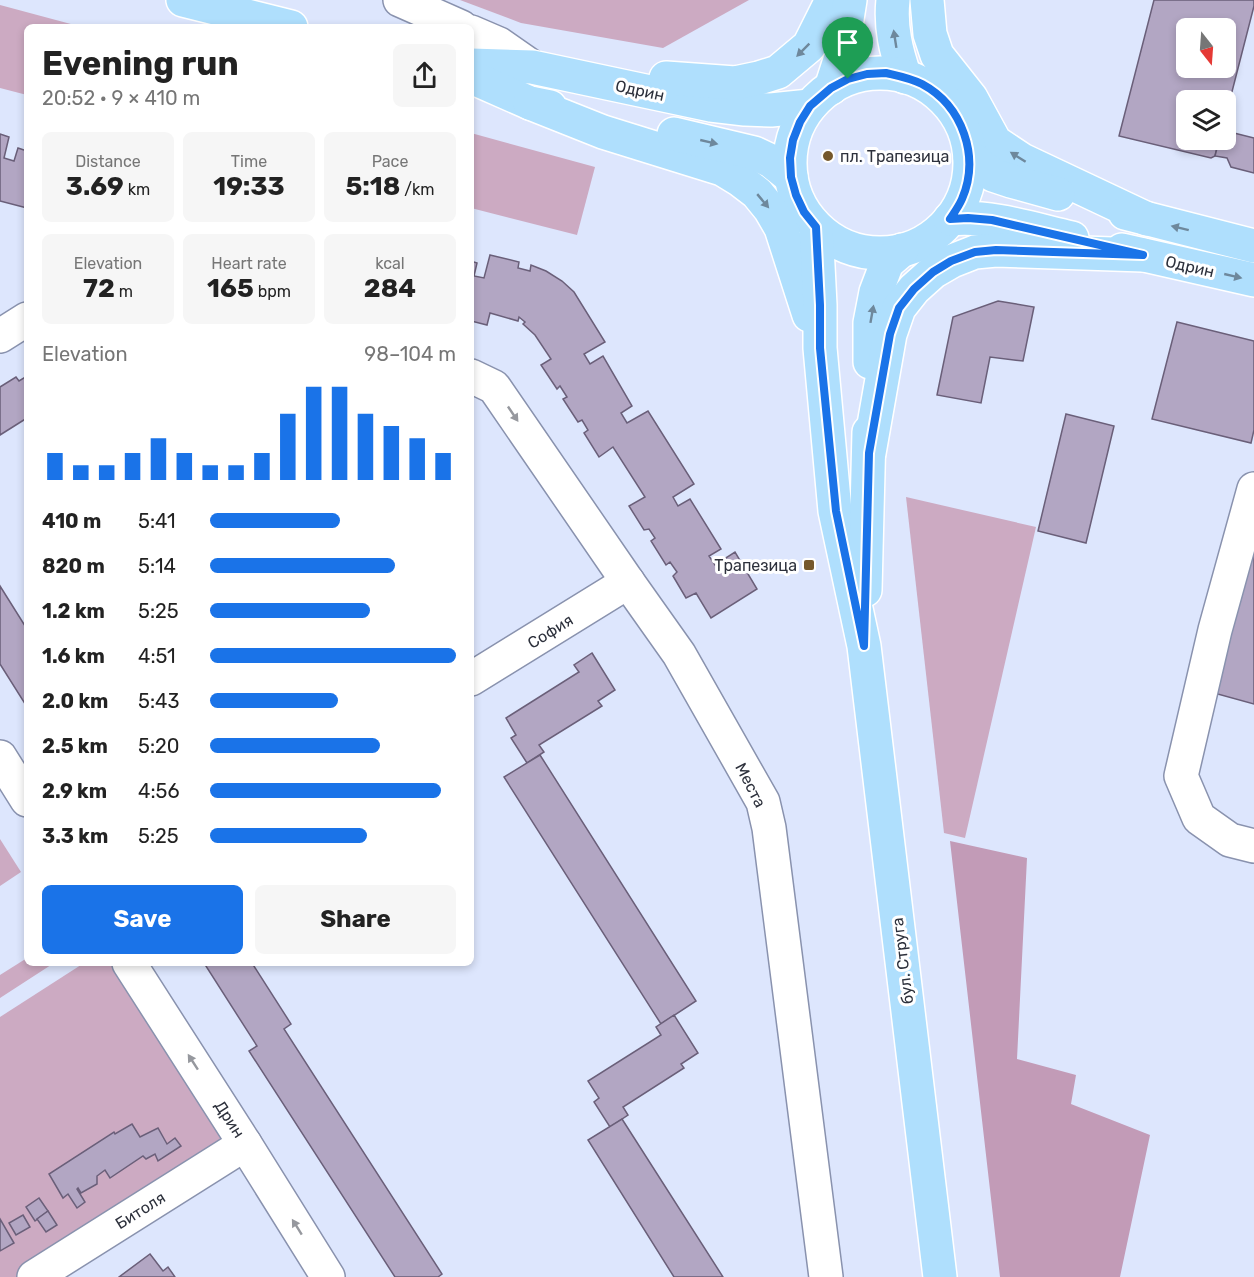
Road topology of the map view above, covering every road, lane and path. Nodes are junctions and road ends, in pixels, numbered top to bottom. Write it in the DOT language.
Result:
graph roads {
  1 [pos="183,0"];
  2 [pos="400,0"];
  3 [pos="831,0"];
  4 [pos="850,0"];
  5 [pos="893,0"];
  6 [pos="927,0"];
  7 [pos="279,24"];
  8 [pos="453,24"];
  9 [pos="474,33"];
  10 [pos="474,65"];
  11 [pos="532,67"];
  12 [pos="905,77"];
  13 [pos="474,78"];
  14 [pos="821,97"];
  15 [pos="530,103"];
  16 [pos="970,157"];
  17 [pos="791,177"];
  18 [pos="950,219"];
  19 [pos="1147,219"];
  20 [pos="816,227"];
  21 [pos="1254,246"];
  22 [pos="902,250"];
  23 [pos="1143,255"];
  24 [pos="1254,280"];
  25 [pos="24,321"];
  26 [pos="0,336"];
  27 [pos="820,348"];
  28 [pos="474,377"];
  29 [pos="869,453"];
  30 [pos="1254,489"];
  31 [pos="628,582"];
  32 [pos="864,646"];
  33 [pos="474,677"];
  34 [pos="0,757"];
  35 [pos="24,795"];
  36 [pos="1254,846"];
  37 [pos="131,966"];
  38 [pos="245,1144"];
  39 [pos="34,1277"];
  40 [pos="328,1277"];
  41 [pos="826,1277"];
  42 [pos="940,1277"];
  1 -- 7 [label="main road"];
  2 -- 8 [label="street"];
  3 -- 11 [label="main road, one-way"];
  4 -- 14 [label="main road"];
  12 -- 5 [label="main road, one-way"];
  19 -- 6 [label="main road, one-way"];
  9 -- 11 [label="street"];
  10 -- 11 [label="main road, Одрин"];
  11 -- 14 [label="main road, Одрин"];
  12 -- 14 [label="main road"];
  12 -- 16 [label="main road"];
  13 -- 15 [label="main road"];
  14 -- 17 [label="main road"];
  15 -- 17 [label="main road, one-way"];
  15 -- 27 [label="main road, one-way"];
  16 -- 18 [label="main road"];
  16 -- 19 [label="main road"];
  17 -- 20 [label="main road"];
  18 -- 22 [label="main road"];
  18 -- 23 [label="main road, Одрин"];
  21 -- 19 [label="main road, one-way"];
  20 -- 22 [label="main road"];
  20 -- 27 [label="main road, бул. Струга"];
  29 -- 22 [label="main road, бул. Струга, one-way"];
  23 -- 24 [label="main road, Одрин, one-way"];
  23 -- 29 [label="main road"];
  25 -- 26 [label="street"];
  27 -- 32 [label="main road, бул. Струга"];
  28 -- 31 [label="street, Места, one-way"];
  29 -- 32 [label="main road, бул. Струга"];
  30 -- 36 [label="street"];
  31 -- 33 [label="street, София"];
  31 -- 41 [label="street, Места"];
  32 -- 42 [label="main road, бул. Струга"];
  34 -- 35 [label="street"];
  38 -- 37 [label="street, Дрин, one-way"];
  38 -- 39 [label="street, Битоля"];
  40 -- 38 [label="street, Дрин, one-way"];
}
